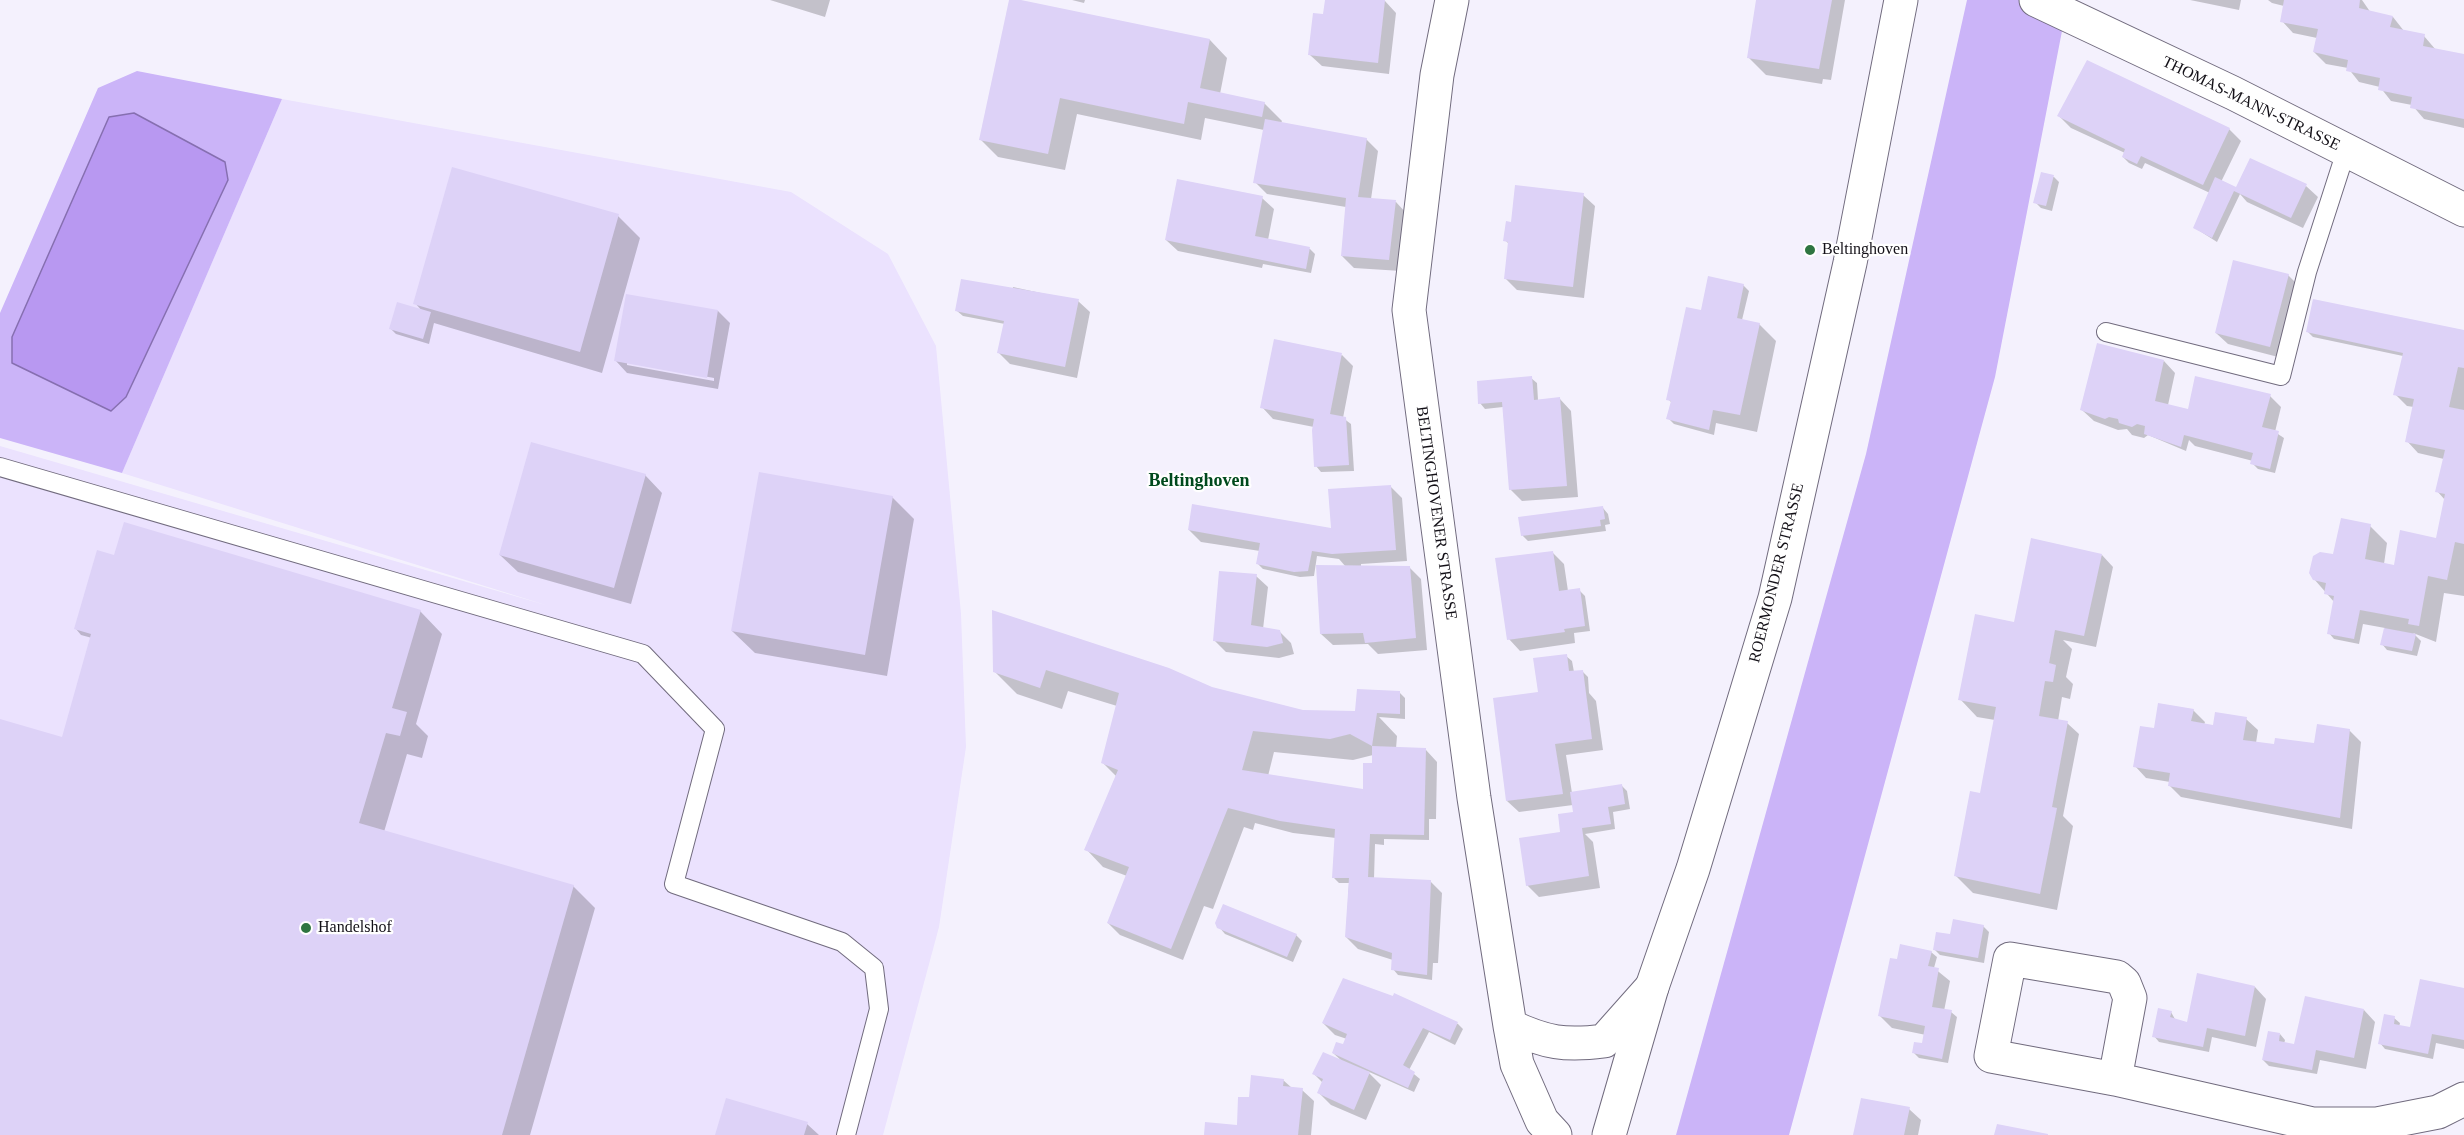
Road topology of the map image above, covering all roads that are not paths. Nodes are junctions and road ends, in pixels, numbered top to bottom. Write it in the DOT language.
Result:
graph roads {
  1 [pos="1452,0"];
  2 [pos="1901,0"];
  3 [pos="2036,0"];
  4 [pos="2346,151"];
  5 [pos="2464,210"];
  6 [pos="2106,332"];
  7 [pos="0,468"];
  8 [pos="1652,987"];
  9 [pos="1510,1026"];
  10 [pos="1517,1064"];
  11 [pos="2115,1079"];
  12 [pos="2464,1099"];
  13 [pos="846,1135"];
  14 [pos="1523,1135"];
  15 [pos="1555,1135"];
  16 [pos="1609,1135"];
  1 -- 9 [label="street, BELTINGHOVENER STRASSE"];
  2 -- 8 [label="street, ROERMONDER STRASSE"];
  3 -- 4 [label="street, THOMAS-MANN-STRASSE"];
  4 -- 5 [label="street, THOMAS-MANN-STRASSE"];
  4 -- 6 [label="lane"];
  7 -- 13 [label="lane"];
  8 -- 9 [label="street"];
  8 -- 16 [label="street, ROERMONDER STRASSE"];
  9 -- 10 [label="street, BELTINGHOVENER STRASSE"];
  10 -- 14 [label="street, BELTINGHOVENER STRASSE"];
  10 -- 15 [label="street, BELTINGHOVENER STRASSE"];
  11 -- 11 [label="street"];
  11 -- 12 [label="street"];
}
